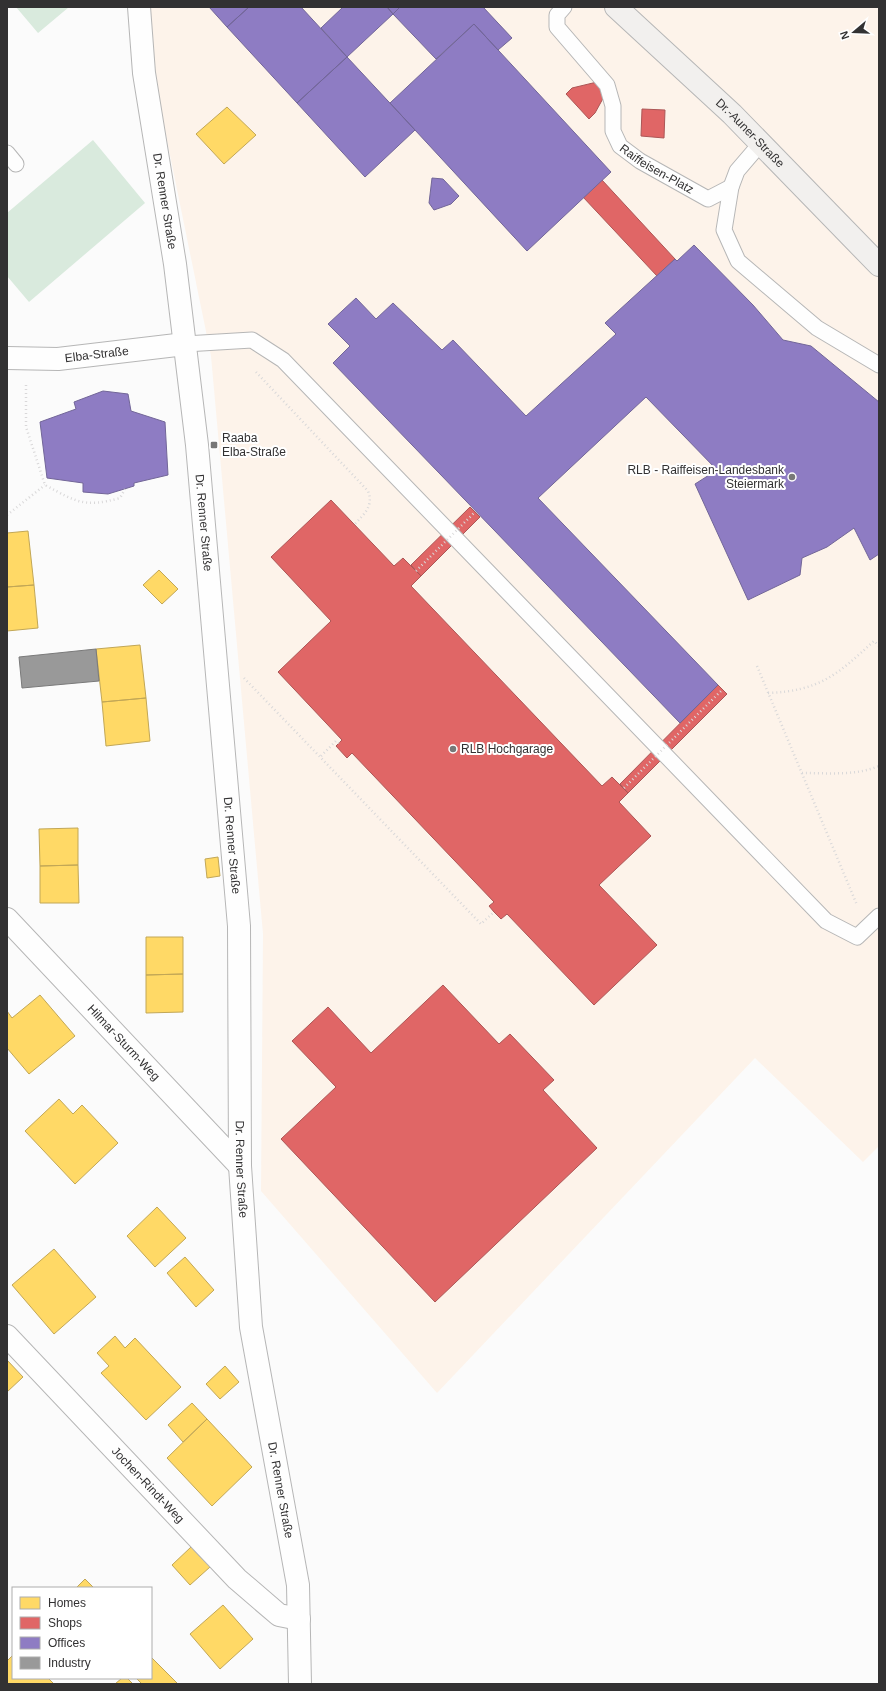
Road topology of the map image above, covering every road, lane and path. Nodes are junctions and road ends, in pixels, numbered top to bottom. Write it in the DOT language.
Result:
graph roads {
  1 [pos="139,7"];
  2 [pos="564,7"];
  3 [pos="616,7"];
  4 [pos="761,143"];
  5 [pos="731,187"];
  6 [pos="879,265"];
  7 [pos="228,342"];
  8 [pos="185,344"];
  9 [pos="7,358"];
  10 [pos="879,366"];
  11 [pos="26,382"];
  12 [pos="46,486"];
  13 [pos="124,489"];
  14 [pos="475,512"];
  15 [pos="7,515"];
  16 [pos="354,525"];
  17 [pos="416,570"];
  18 [pos="879,646"];
  19 [pos="757,666"];
  20 [pos="243,677"];
  21 [pos="722,690"];
  22 [pos="768,693"];
  23 [pos="339,743"];
  24 [pos="320,756"];
  25 [pos="879,766"];
  26 [pos="802,773"];
  27 [pos="624,788"];
  28 [pos="494,912"];
  29 [pos="879,916"];
  30 [pos="7,920"];
  31 [pos="867,928"];
  32 [pos="240,1166"];
  33 [pos="7,1336"];
  34 [pos="299,1619"];
  35 [pos="300,1684"];
  1 -- 8 [label="street, Dr. Renner Straße"];
  2 -- 5 [label="lane, Raiffeisen-Platz"];
  3 -- 4 [label="main road, Dr.-Auner-Straße"];
  4 -- 5 [label="lane"];
  4 -- 6 [label="main road, Dr.-Auner-Straße"];
  5 -- 10 [label="lane"];
  7 -- 8 [label="lane"];
  7 -- 16 [label="path"];
  7 -- 31 [label="lane"];
  8 -- 9 [label="street, Elba-Straße"];
  8 -- 32 [label="street, Dr. Renner Straße"];
  11 -- 12 [label="path"];
  12 -- 13 [label="path"];
  12 -- 15 [label="path"];
  14 -- 17 [label="path, bridge"];
  18 -- 22 [label="path"];
  19 -- 22 [label="path"];
  20 -- 24 [label="path"];
  21 -- 27 [label="path, bridge"];
  22 -- 26 [label="path"];
  23 -- 24 [label="path"];
  24 -- 28 [label="path"];
  25 -- 26 [label="path"];
  26 -- 31 [label="path"];
  29 -- 31 [label="lane"];
  30 -- 32 [label="street, Hilmar-Sturm-Weg"];
  32 -- 34 [label="street, Dr. Renner Straße"];
  33 -- 34 [label="street, Jochen-Rindt-Weg"];
  34 -- 35 [label="street, Dr. Renner Straße"];
}
